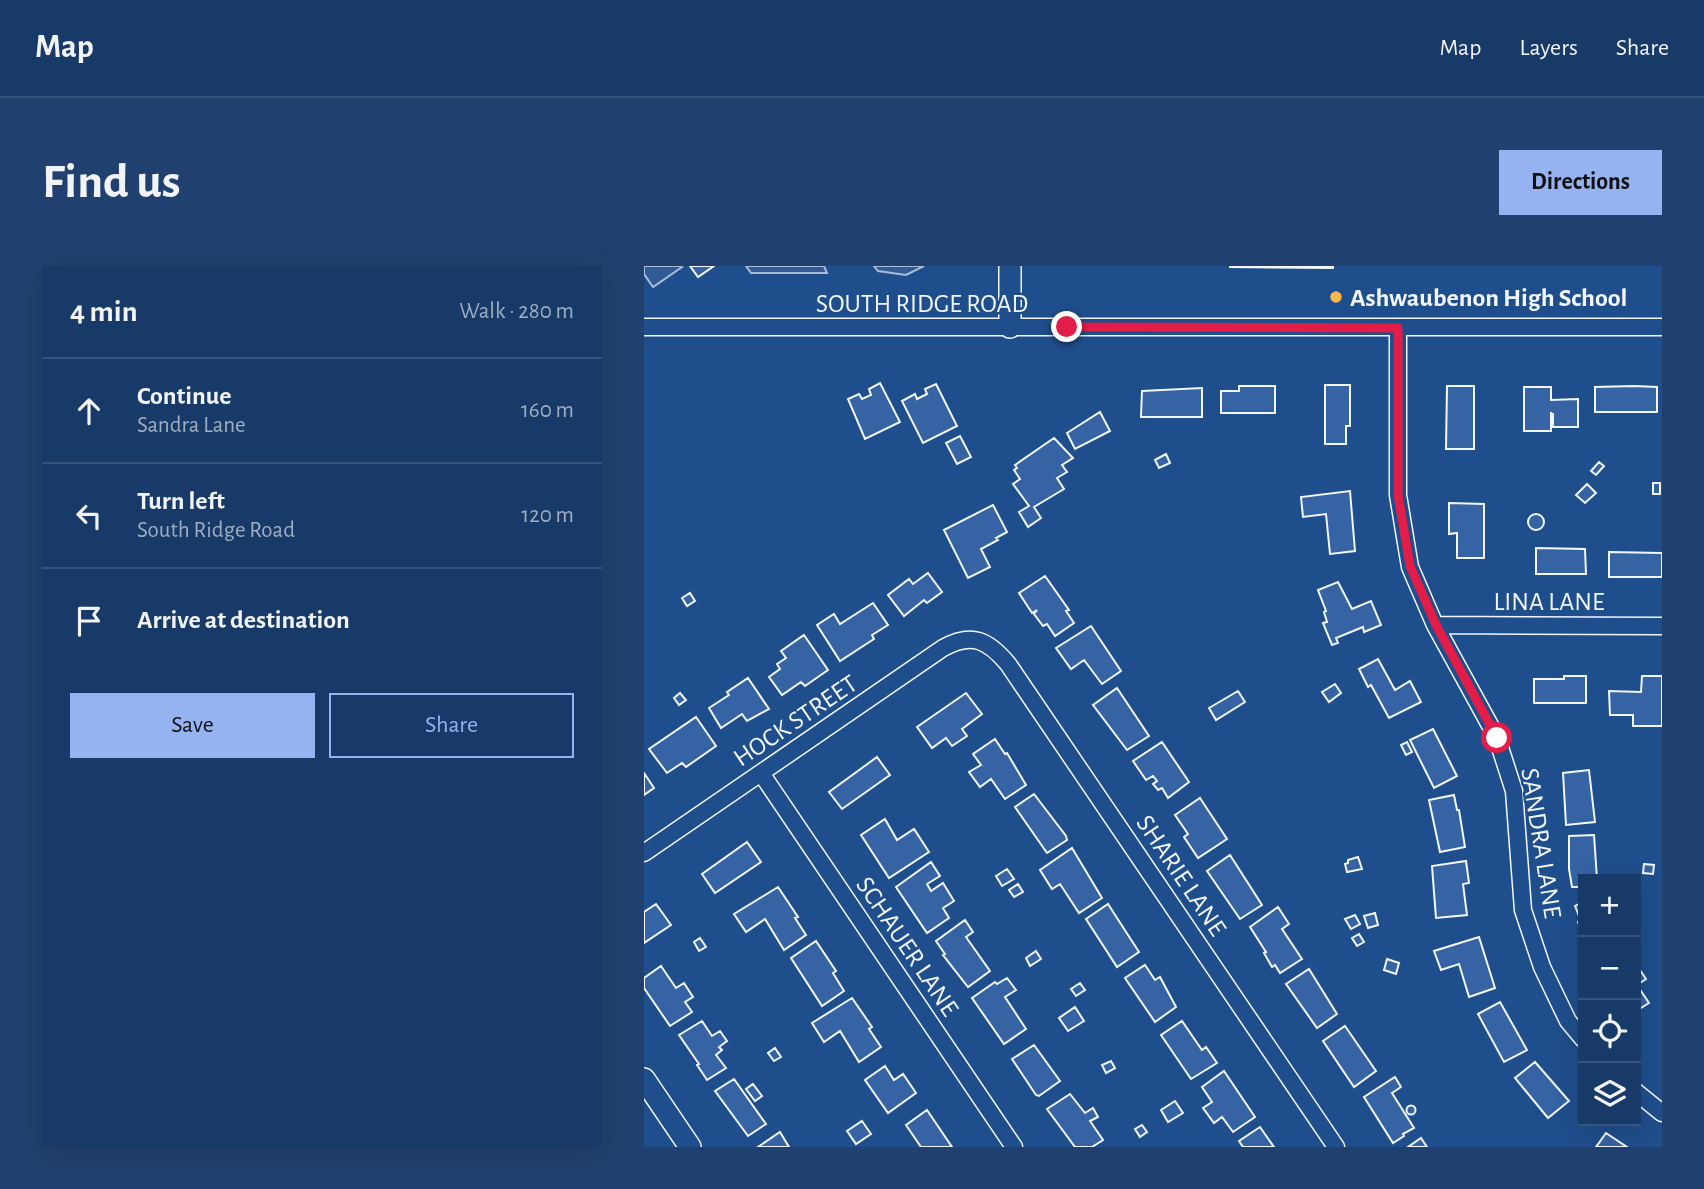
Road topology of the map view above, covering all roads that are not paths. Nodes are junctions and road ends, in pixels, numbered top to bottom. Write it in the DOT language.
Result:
graph roads {
  1 [pos="1010,266"];
  2 [pos="644,327"];
  3 [pos="1010,327"];
  4 [pos="1662,327"];
  5 [pos="1398,328"];
  6 [pos="1436,625"];
  7 [pos="1662,626"];
  8 [pos="978,640"];
  9 [pos="761,773"];
  10 [pos="644,853"];
  11 [pos="1578,1033"];
  12 [pos="644,1079"];
  13 [pos="1641,1096"];
  14 [pos="1662,1113"];
  15 [pos="690,1147"];
  16 [pos="1014,1147"];
  17 [pos="1336,1147"];
  1 -- 3 [label="street"];
  2 -- 3 [label="street, SOUTH RIDGE ROAD"];
  3 -- 5 [label="street, SOUTH RIDGE ROAD"];
  4 -- 5 [label="street, SOUTH RIDGE ROAD"];
  5 -- 6 [label="street, SANDRA LANE"];
  6 -- 7 [label="street, LINA LANE"];
  6 -- 11 [label="street, SANDRA LANE"];
  8 -- 9 [label="street, HOCK STREET"];
  8 -- 17 [label="street, SHARIE LANE"];
  9 -- 10 [label="street, HOCK STREET"];
  9 -- 16 [label="street, SCHAUER LANE"];
  12 -- 15 [label="street"];
  13 -- 14 [label="street"];
}
